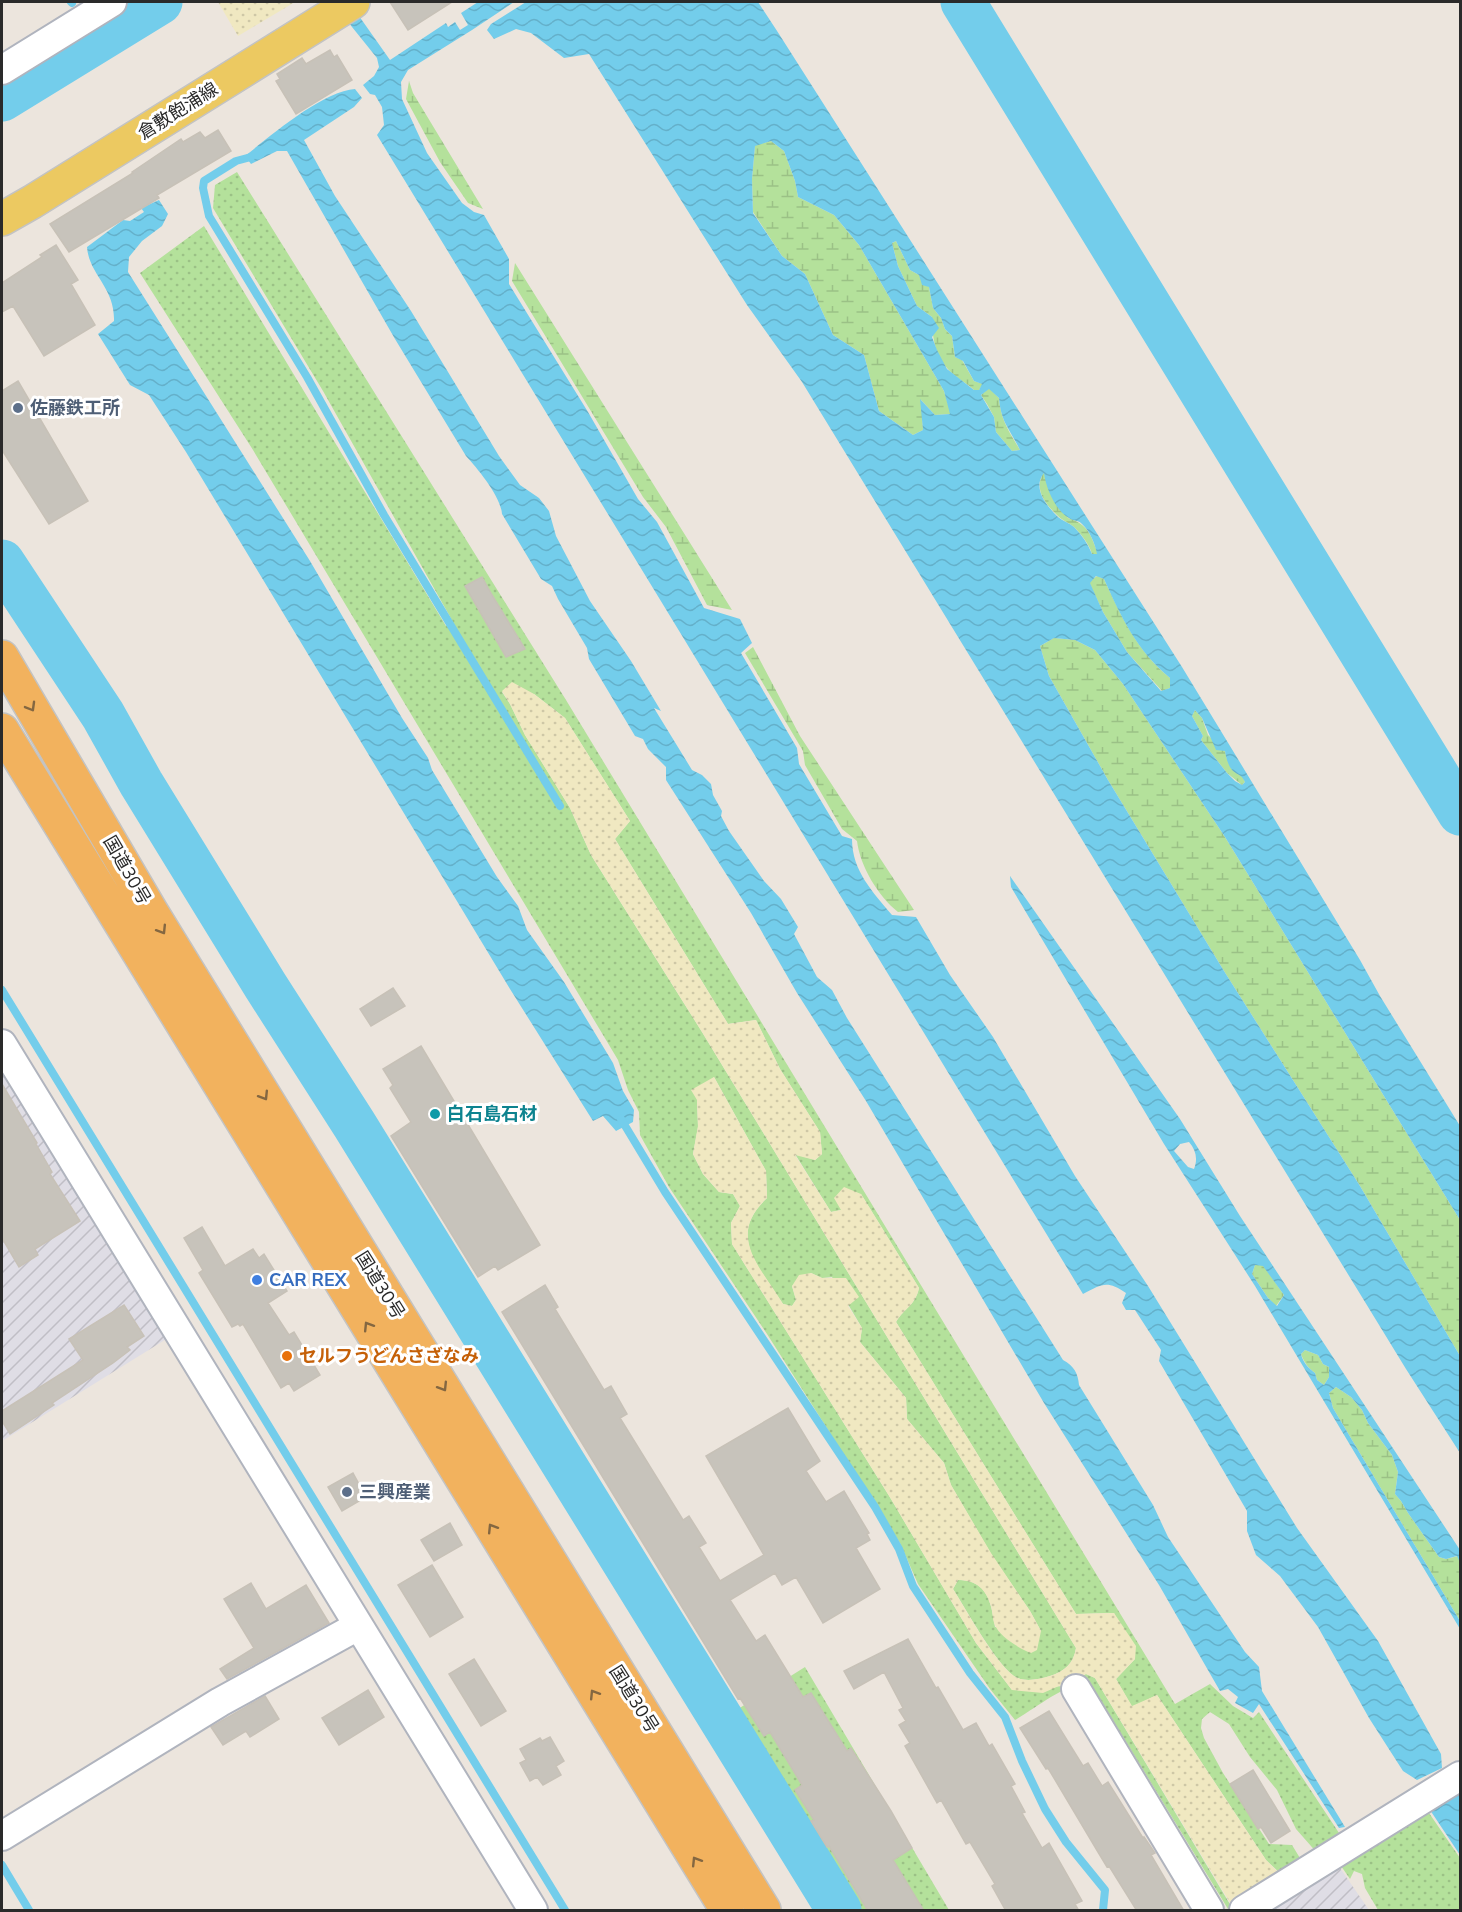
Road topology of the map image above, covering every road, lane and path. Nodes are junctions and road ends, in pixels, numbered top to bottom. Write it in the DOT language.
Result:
graph roads {
  1 [pos="112,2"];
  2 [pos="353,2"];
  3 [pos="2,70"];
  4 [pos="2,219"];
  5 [pos="2,657"];
  6 [pos="2,730"];
  7 [pos="2,1044"];
  8 [pos="358,1626"];
  9 [pos="1076,1689"];
  10 [pos="1461,1776"];
  11 [pos="2,1836"];
  12 [pos="533,1911"];
  13 [pos="727,1911"];
  14 [pos="764,1911"];
  15 [pos="1209,1911"];
  16 [pos="1245,1911"];
  1 -- 3 [label="street"];
  2 -- 4 [label="main road, 倉敷飽浦線"];
  5 -- 14 [label="highway, 国道30号, one-way"];
  13 -- 6 [label="highway, 国道30号, one-way"];
  7 -- 8 [label="street"];
  8 -- 11 [label="street"];
  8 -- 12 [label="street"];
  9 -- 15 [label="street"];
  10 -- 16 [label="street"];
}
